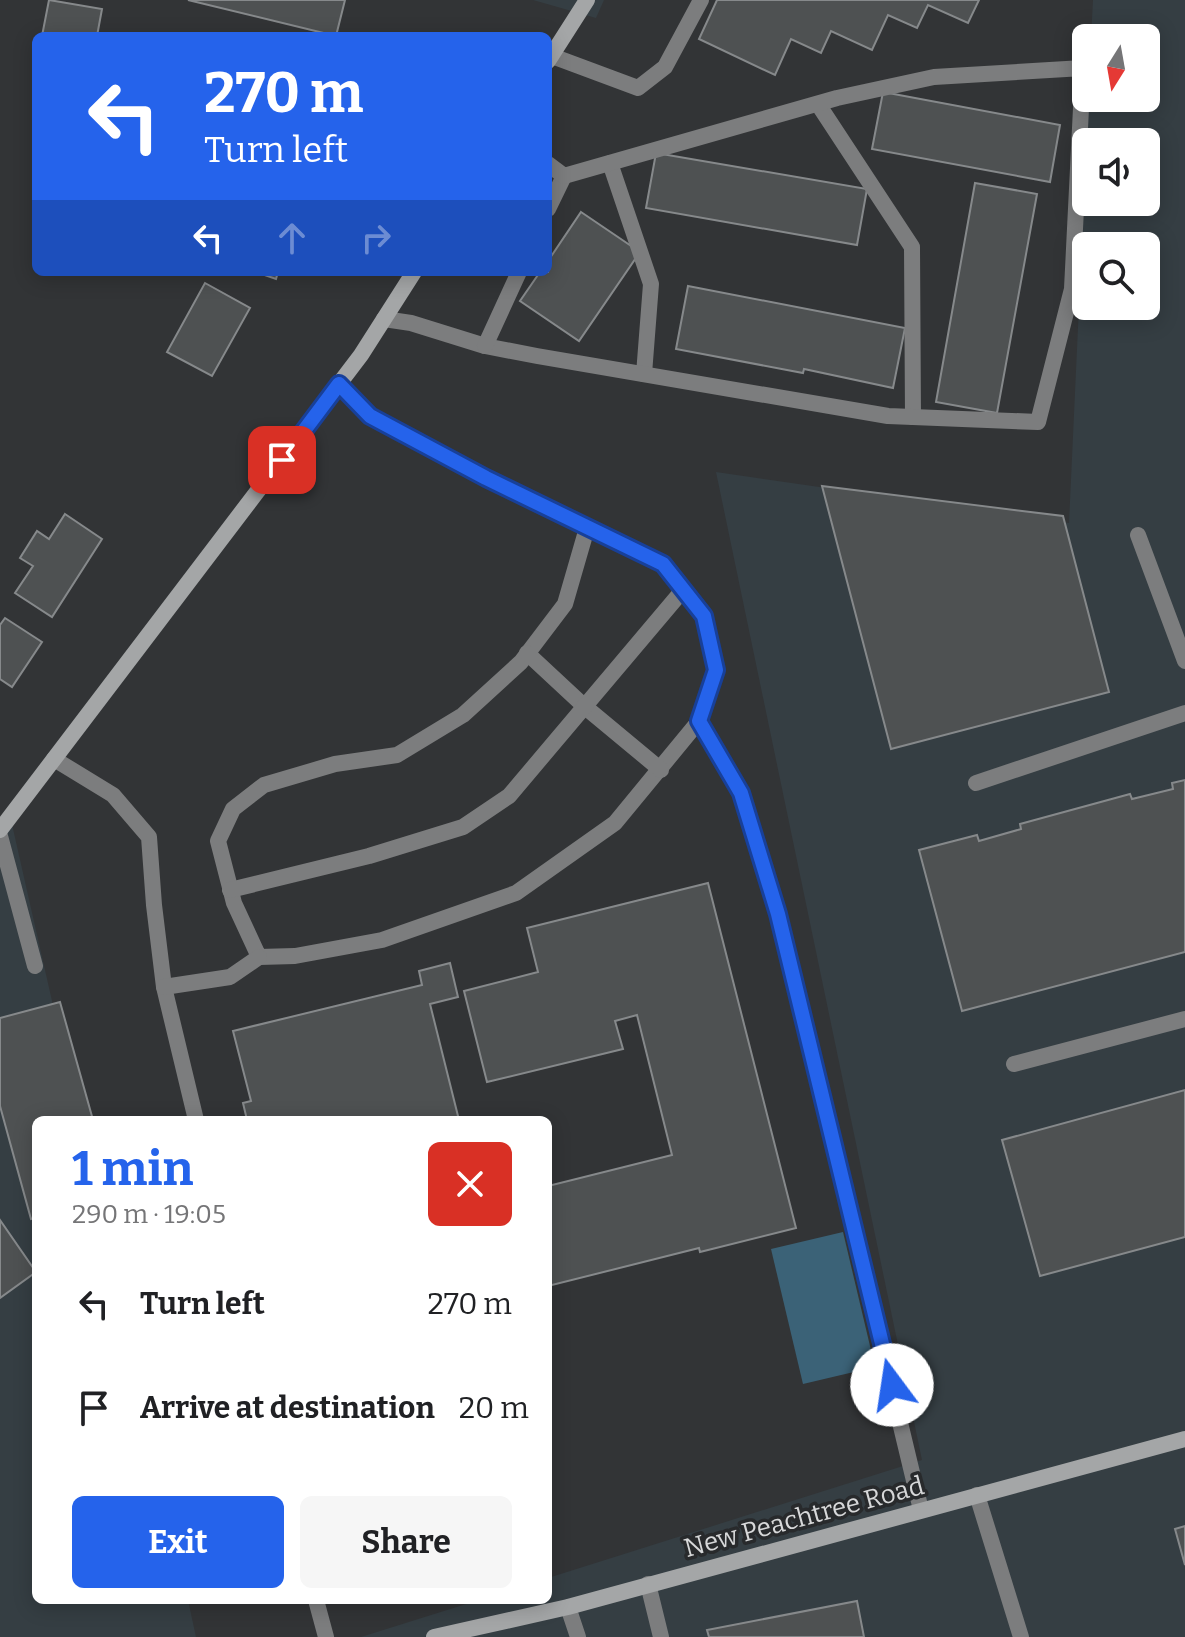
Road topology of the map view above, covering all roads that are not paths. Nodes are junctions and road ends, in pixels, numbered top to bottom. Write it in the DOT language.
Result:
graph roads {
  1 [pos="587,0"];
  2 [pos="701,0"];
  3 [pos="552,55"];
  4 [pos="552,59"];
  5 [pos="818,104"];
  6 [pos="610,163"];
  7 [pos="552,167"];
  8 [pos="564,176"];
  9 [pos="552,201"];
  10 [pos="411,276"];
  11 [pos="517,276"];
  12 [pos="384,319"];
  13 [pos="485,346"];
  14 [pos="644,374"];
  15 [pos="339,384"];
  16 [pos="913,417"];
  17 [pos="587,528"];
  18 [pos="1138,535"];
  19 [pos="683,590"];
  20 [pos="527,653"];
  21 [pos="1185,661"];
  22 [pos="584,706"];
  23 [pos="1185,713"];
  24 [pos="699,721"];
  25 [pos="54,759"];
  26 [pos="661,770"];
  27 [pos="976,783"];
  28 [pos="0,833"];
  29 [pos="230,890"];
  30 [pos="259,957"];
  31 [pos="35,966"];
  32 [pos="164,987"];
  33 [pos="1185,1019"];
  34 [pos="1014,1064"];
  35 [pos="195,1116"];
  36 [pos="1185,1439"];
  37 [pos="977,1495"];
  38 [pos="921,1510"];
  39 [pos="648,1584"];
  40 [pos="317,1604"];
  41 [pos="568,1607"];
  42 [pos="326,1637"];
  43 [pos="434,1637"];
  44 [pos="578,1637"];
  45 [pos="661,1637"];
  46 [pos="1021,1637"];
  1 -- 3 [label="street"];
  2 -- 4 [label="lane"];
  5 -- 6 [label="lane"];
  5 -- 16 [label="lane"];
  5 -- 16 [label="lane"];
  6 -- 8 [label="lane"];
  6 -- 14 [label="lane"];
  7 -- 8 [label="lane"];
  8 -- 9 [label="lane"];
  10 -- 12 [label="street"];
  11 -- 13 [label="lane"];
  12 -- 13 [label="lane"];
  12 -- 15 [label="street"];
  13 -- 14 [label="lane"];
  14 -- 16 [label="lane"];
  15 -- 17 [label="lane"];
  15 -- 25 [label="street"];
  17 -- 19 [label="lane"];
  17 -- 20 [label="lane"];
  18 -- 21 [label="lane"];
  19 -- 22 [label="lane"];
  19 -- 24 [label="lane"];
  20 -- 22 [label="lane"];
  20 -- 29 [label="lane"];
  22 -- 26 [label="lane"];
  22 -- 29 [label="lane"];
  23 -- 27 [label="lane"];
  24 -- 26 [label="lane"];
  24 -- 38 [label="lane"];
  25 -- 28 [label="street"];
  25 -- 32 [label="lane"];
  26 -- 30 [label="lane"];
  28 -- 31 [label="lane"];
  29 -- 30 [label="lane"];
  30 -- 32 [label="lane"];
  32 -- 35 [label="lane"];
  33 -- 34 [label="lane"];
  36 -- 37 [label="street, New Peachtree Road"];
  37 -- 38 [label="street, New Peachtree Road"];
  37 -- 46 [label="lane"];
  38 -- 39 [label="street, New Peachtree Road"];
  39 -- 41 [label="street, New Peachtree Road"];
  39 -- 45 [label="lane"];
  40 -- 42 [label="lane"];
  41 -- 43 [label="street, New Peachtree Road"];
  41 -- 44 [label="lane"];
}
